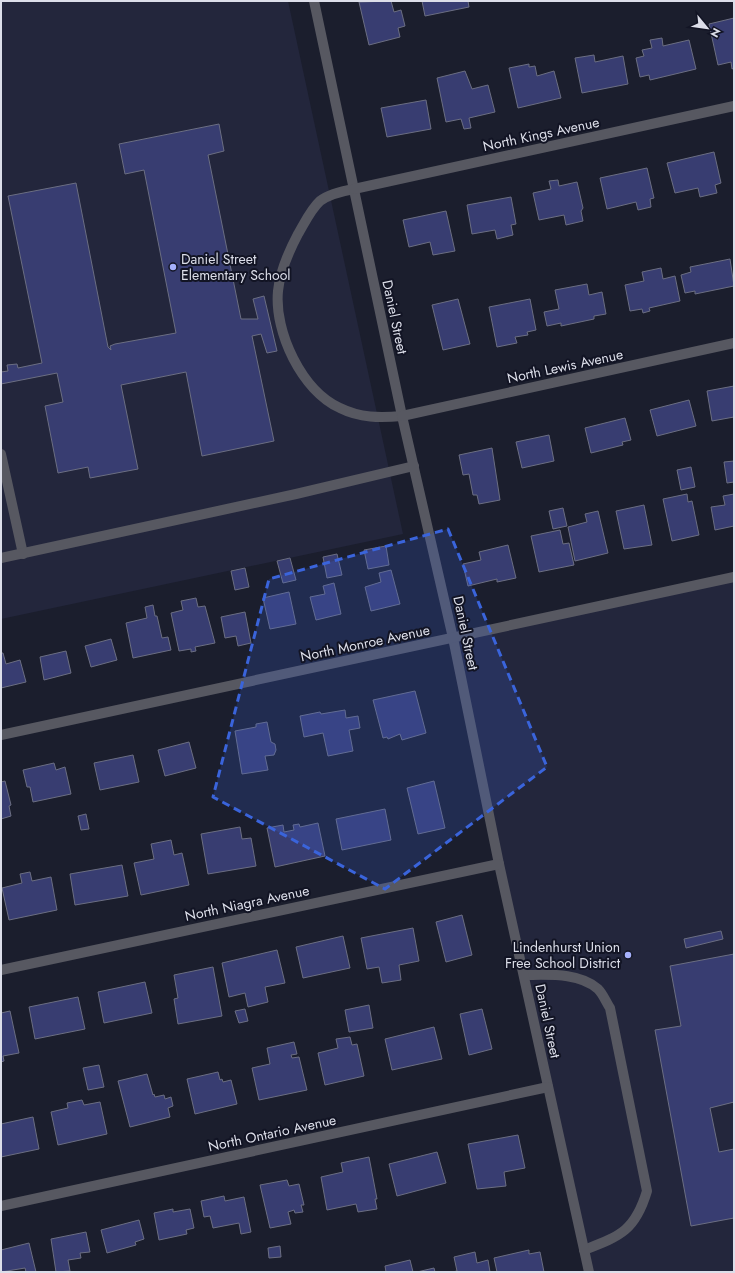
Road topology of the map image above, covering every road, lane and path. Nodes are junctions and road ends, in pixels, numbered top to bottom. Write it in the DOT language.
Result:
graph roads {
  1 [pos="314,1"];
  2 [pos="734,106"];
  3 [pos="354,188"];
  4 [pos="734,344"];
  5 [pos="402,416"];
  6 [pos="1,454"];
  7 [pos="414,466"];
  8 [pos="6,496"];
  9 [pos="23,554"];
  10 [pos="1,558"];
  11 [pos="734,577"];
  12 [pos="453,638"];
  13 [pos="1,735"];
  14 [pos="500,864"];
  15 [pos="1,970"];
  16 [pos="524,975"];
  17 [pos="548,1087"];
  18 [pos="1,1206"];
  19 [pos="584,1250"];
  20 [pos="590,1272"];
  1 -- 3 [label="street, Daniel Street"];
  2 -- 3 [label="street, North Kings Avenue"];
  3 -- 5 [label="street, Daniel Street"];
  3 -- 5 [label="street, North Kings Avenue"];
  4 -- 5 [label="street, North Lewis Avenue"];
  5 -- 7 [label="street, Daniel Street"];
  6 -- 8 [label="street"];
  7 -- 9 [label="street"];
  7 -- 12 [label="street, Daniel Street"];
  8 -- 9 [label="street"];
  9 -- 10 [label="street"];
  11 -- 12 [label="street, North Monroe Avenue"];
  12 -- 13 [label="street, North Monroe Avenue"];
  12 -- 14 [label="street, Daniel Street"];
  14 -- 15 [label="street, North Niagra Avenue"];
  14 -- 16 [label="street, Daniel Street"];
  16 -- 17 [label="street, Daniel Street"];
  16 -- 19 [label="street"];
  17 -- 18 [label="street, North Ontario Avenue"];
  17 -- 19 [label="street, Daniel Street"];
  19 -- 20 [label="street, Daniel Street"];
}
